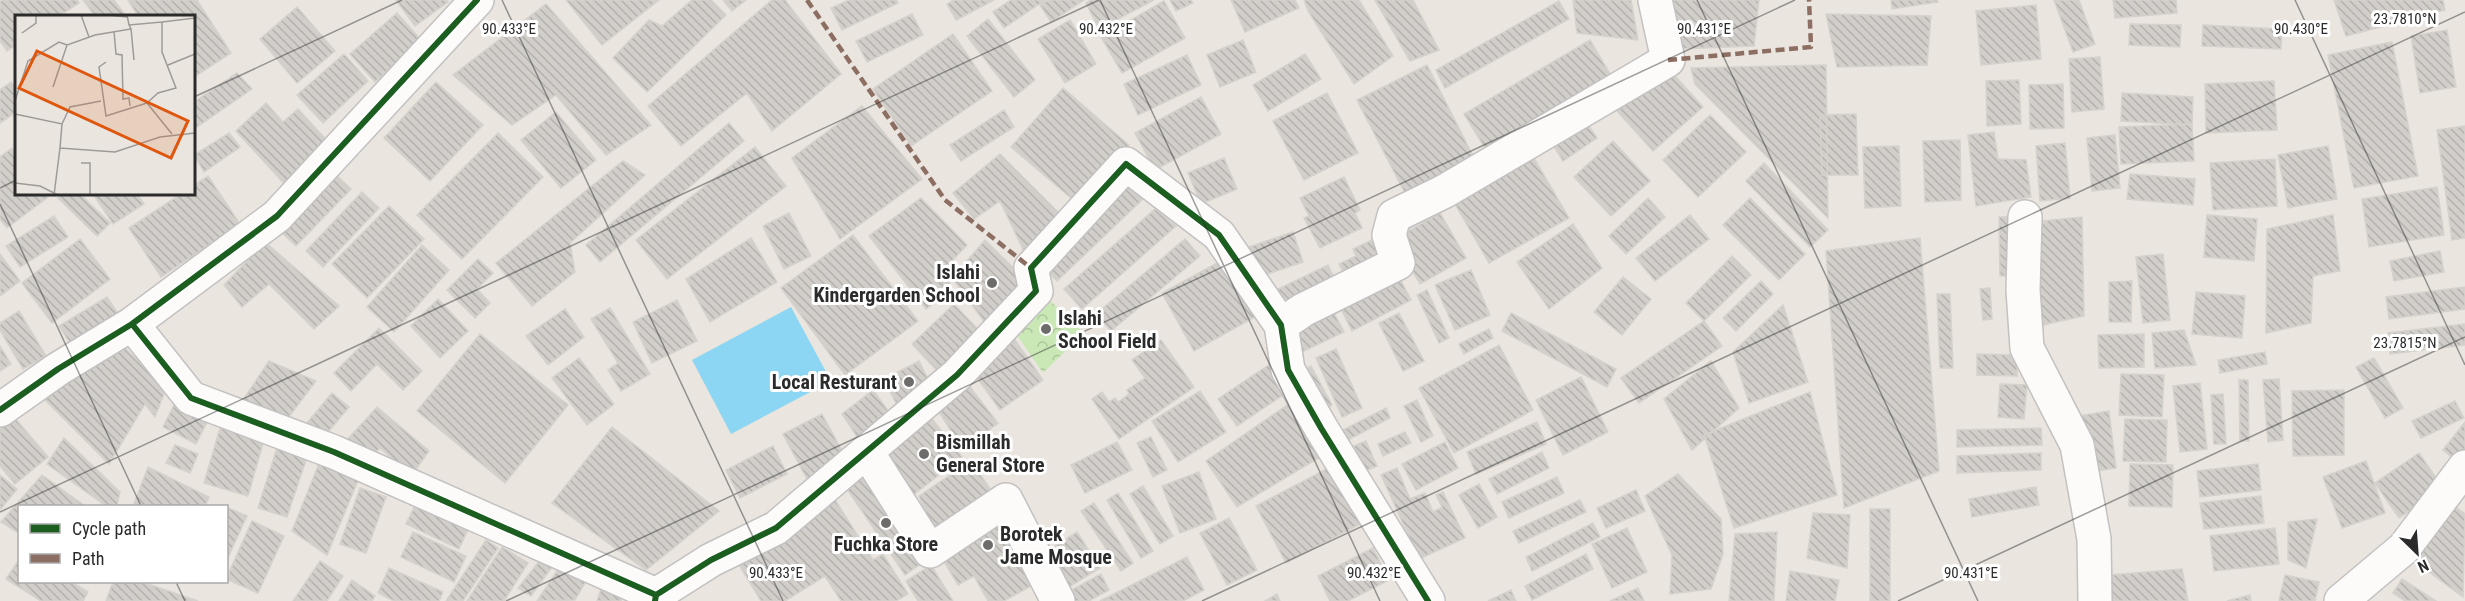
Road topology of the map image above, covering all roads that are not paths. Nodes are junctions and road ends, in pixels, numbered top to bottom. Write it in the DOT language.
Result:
graph roads {
  1 [pos="477,0"];
  2 [pos="1655,0"];
  3 [pos="2025,217"];
  4 [pos="132,324"];
  5 [pos="1281,325"];
  6 [pos="0,410"];
  7 [pos="867,452"];
  8 [pos="2465,467"];
  9 [pos="655,598"];
  10 [pos="1058,601"];
  11 [pos="1428,601"];
  12 [pos="2095,601"];
  13 [pos="2341,601"];
  1 -- 4 [label="street"];
  2 -- 5 [label="street"];
  3 -- 12 [label="street"];
  4 -- 6 [label="street"];
  4 -- 9 [label="street"];
  5 -- 7 [label="street"];
  5 -- 11 [label="street"];
  7 -- 9 [label="street"];
  7 -- 10 [label="street"];
  8 -- 13 [label="street"];
}
